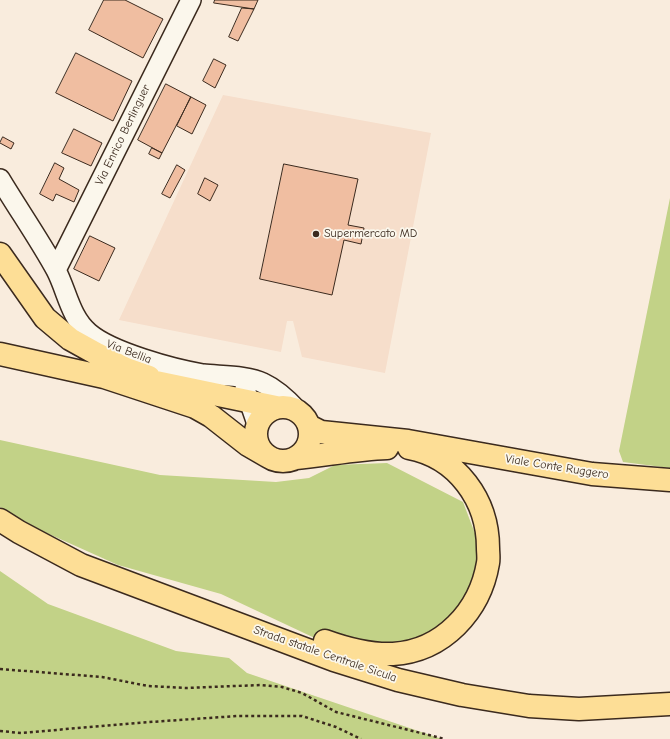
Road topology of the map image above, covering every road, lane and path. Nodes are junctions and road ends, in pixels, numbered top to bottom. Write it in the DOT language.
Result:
graph roads {
  1 [pos="191,0"];
  2 [pos="0,179"];
  3 [pos="0,254"];
  4 [pos="56,270"];
  5 [pos="4,353"];
  6 [pos="104,377"];
  7 [pos="241,378"];
  8 [pos="161,382"];
  9 [pos="250,402"];
  10 [pos="276,407"];
  11 [pos="303,418"];
  12 [pos="257,424"];
  13 [pos="409,448"];
  14 [pos="444,448"];
  15 [pos="267,456"];
  16 [pos="296,458"];
  17 [pos="670,480"];
  18 [pos="0,520"];
  19 [pos="137,587"];
  20 [pos="0,669"];
  21 [pos="670,704"];
  22 [pos="0,731"];
  23 [pos="362,739"];
  24 [pos="445,739"];
  1 -- 4 [label="street, Via Enrico Berlinguer"];
  2 -- 4 [label="street, Via Bellia"];
  3 -- 8 [label="main road"];
  4 -- 7 [label="street, Via Bellia"];
  5 -- 6 [label="main road"];
  6 -- 8 [label="main road"];
  6 -- 15 [label="main road"];
  7 -- 9 [label="street"];
  7 -- 11 [label="street, Via Bellia"];
  8 -- 9 [label="main road"];
  9 -- 10 [label="main road"];
  9 -- 12 [label="street"];
  10 -- 11 [label="main road"];
  10 -- 12 [label="main road"];
  11 -- 14 [label="main road"];
  11 -- 16 [label="main road"];
  12 -- 15 [label="main road"];
  13 -- 14 [label="main road"];
  13 -- 16 [label="main road"];
  13 -- 19 [label="main road"];
  14 -- 17 [label="main road, Viale Conte Ruggero"];
  15 -- 16 [label="main road"];
  18 -- 19 [label="main road, Strada statale Centrale Sicula"];
  19 -- 21 [label="main road, Strada statale Centrale Sicula"];
  20 -- 24 [label="path"];
  22 -- 23 [label="path"];
}
